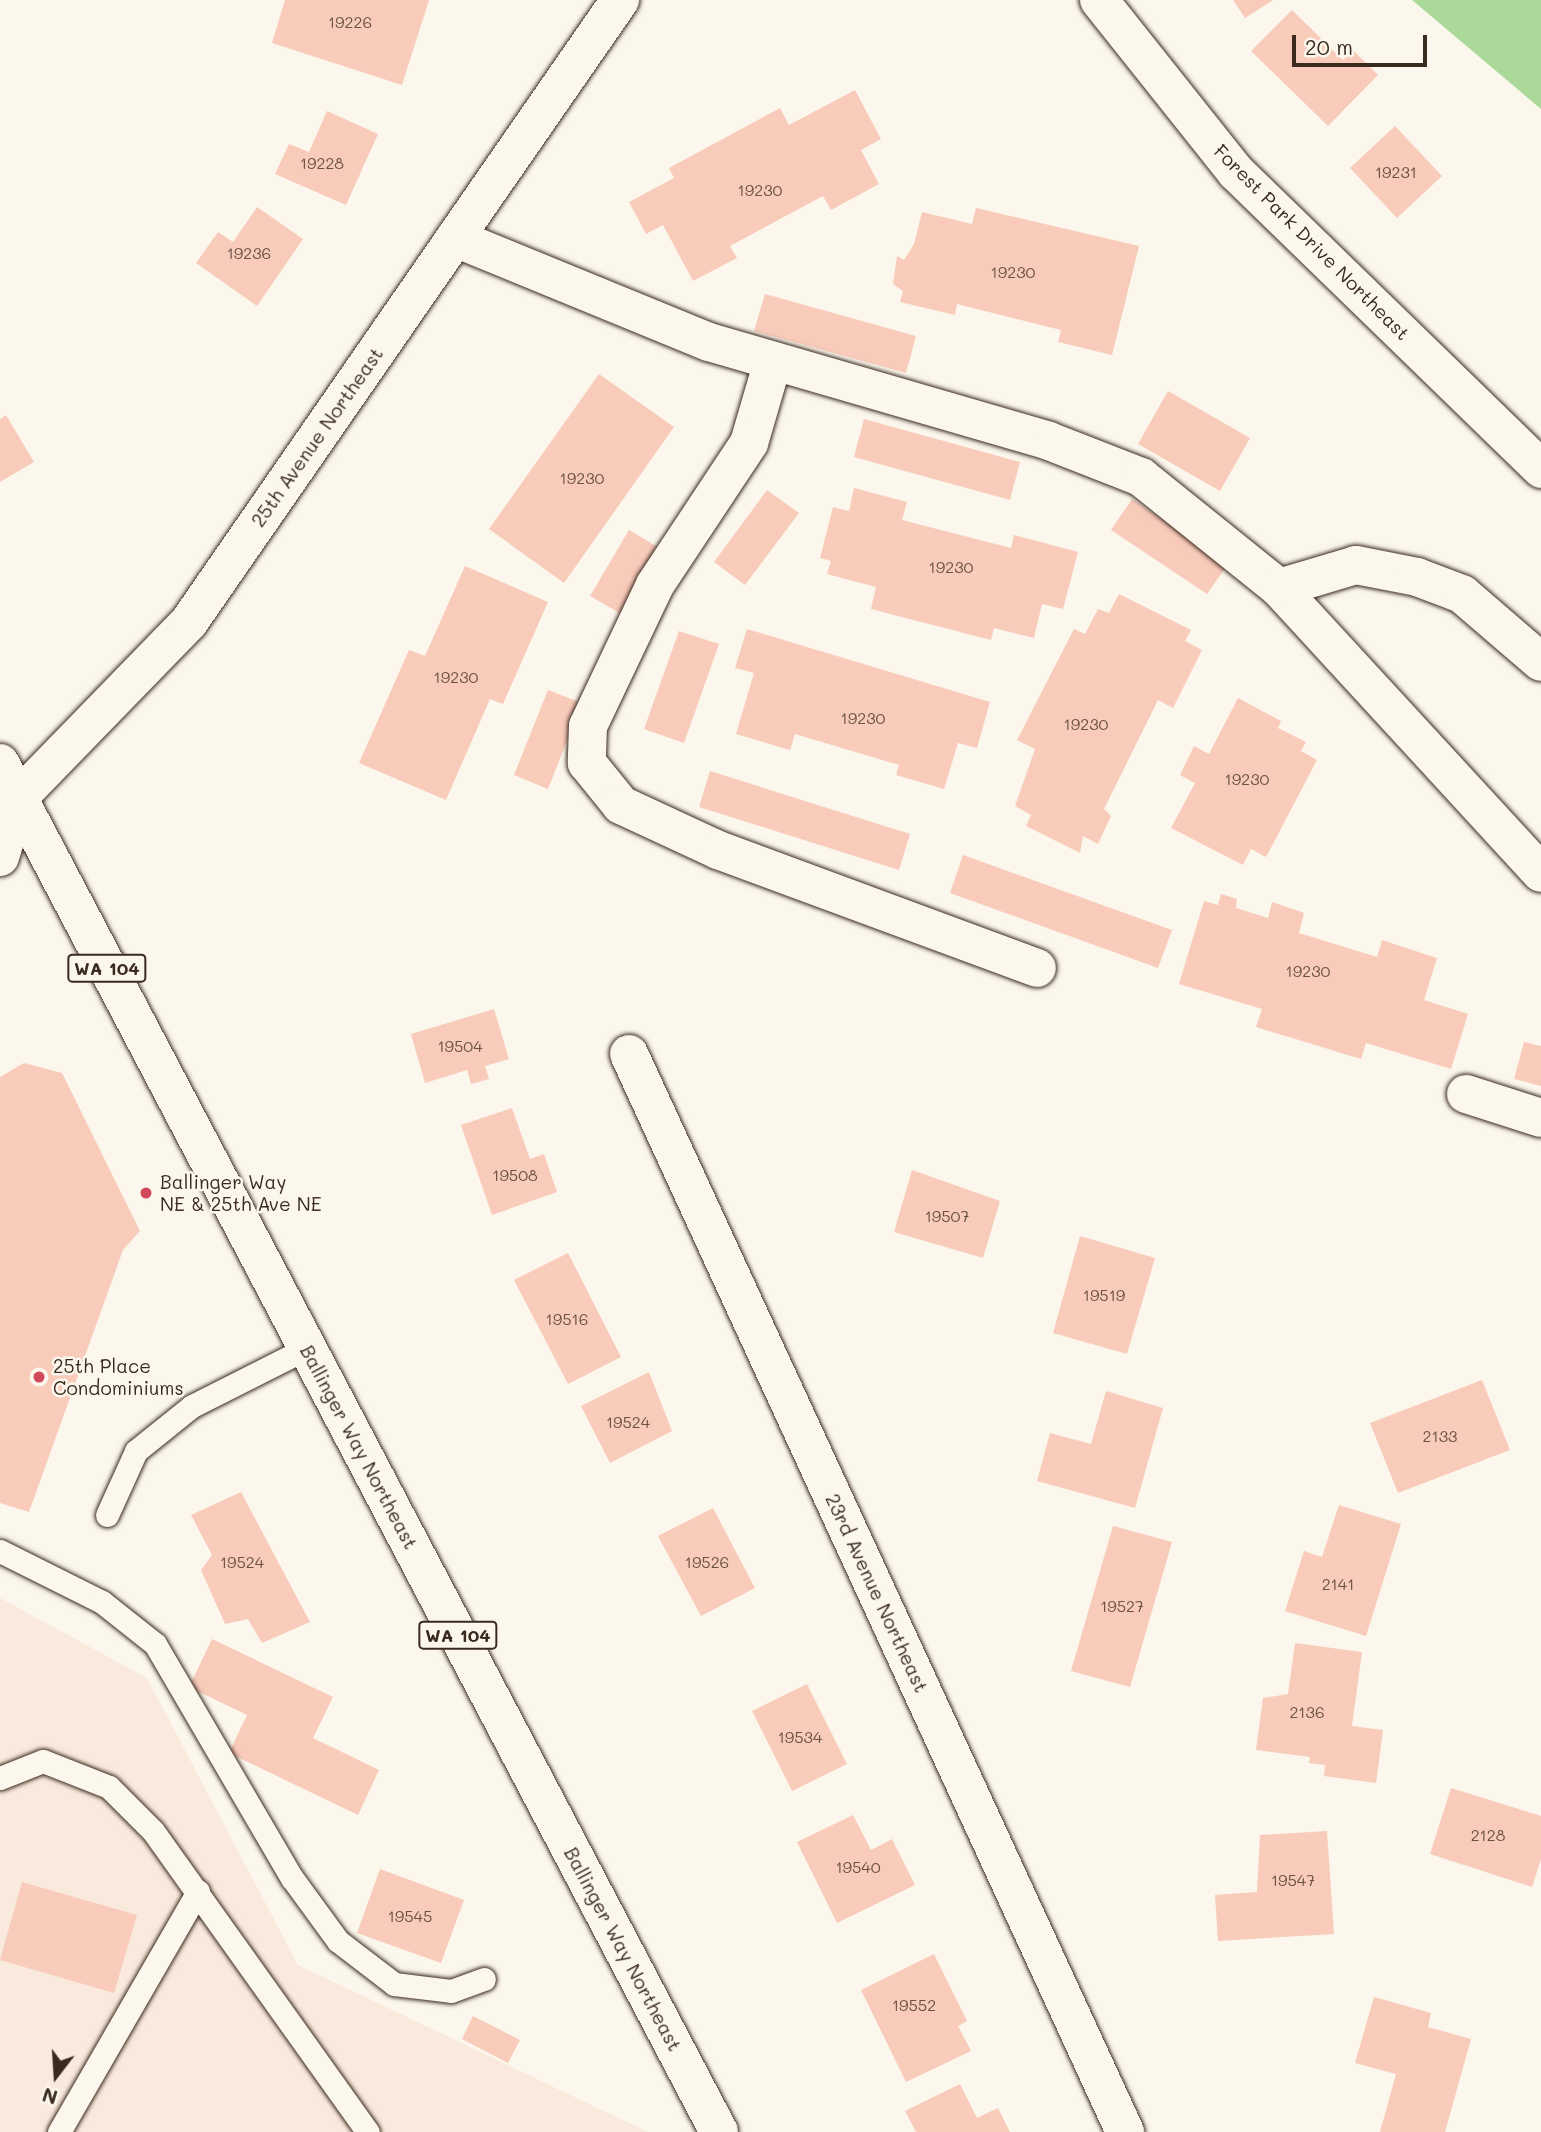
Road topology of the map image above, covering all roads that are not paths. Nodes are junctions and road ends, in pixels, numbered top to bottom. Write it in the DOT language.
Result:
graph roads {
  1 [pos="620,0"];
  2 [pos="1100,0"];
  3 [pos="455,238"];
  4 [pos="773,361"];
  5 [pos="1541,469"];
  6 [pos="1279,588"];
  7 [pos="1541,662"];
  8 [pos="0,763"];
  9 [pos="9,795"];
  10 [pos="0,857"];
  11 [pos="1541,873"];
  12 [pos="1037,968"];
  13 [pos="629,1054"];
  14 [pos="1466,1094"];
  15 [pos="1541,1118"];
  16 [pos="307,1348"];
  17 [pos="107,1515"];
  18 [pos="0,1551"];
  19 [pos="0,1778"];
  20 [pos="198,1891"];
  21 [pos="484,1979"];
  22 [pos="59,2132"];
  23 [pos="368,2132"];
  24 [pos="719,2132"];
  25 [pos="1125,2132"];
  1 -- 3 [label="street, 25th Avenue Northeast"];
  2 -- 5 [label="street, Forest Park Drive Northeast"];
  3 -- 4 [label="street"];
  3 -- 9 [label="street, 25th Avenue Northeast"];
  4 -- 6 [label="street"];
  4 -- 12 [label="street"];
  6 -- 7 [label="street"];
  6 -- 11 [label="street"];
  8 -- 9 [label="street, Ballinger Way Northeast / WA 104"];
  9 -- 10 [label="street, 25th Avenue Northeast"];
  9 -- 16 [label="street, Ballinger Way Northeast / WA 104"];
  13 -- 25 [label="street, 23rd Avenue Northeast"];
  14 -- 15 [label="street"];
  16 -- 17 [label="lane"];
  16 -- 24 [label="street, Ballinger Way Northeast / WA 104"];
  18 -- 21 [label="lane"];
  19 -- 20 [label="lane"];
  20 -- 22 [label="lane"];
  20 -- 23 [label="lane"];
}
